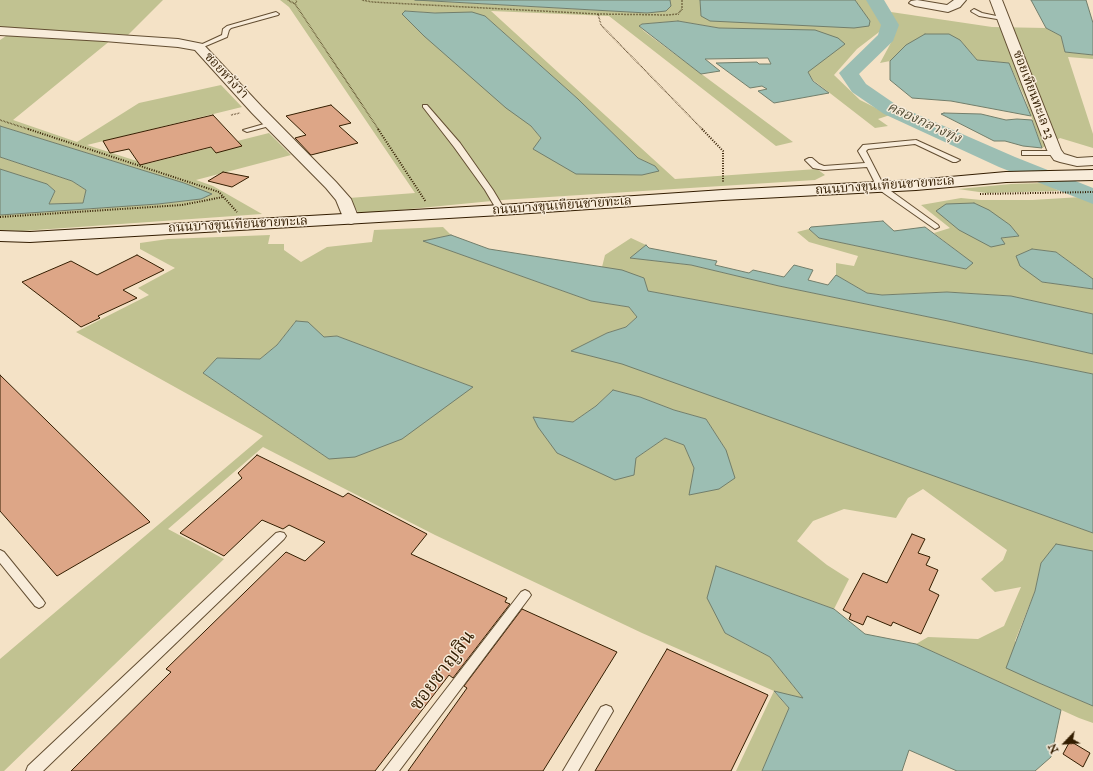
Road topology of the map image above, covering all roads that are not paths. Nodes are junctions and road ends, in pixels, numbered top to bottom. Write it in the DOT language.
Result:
graph roads {
  1 [pos="960,0"];
  2 [pos="996,0"];
  3 [pos="915,2"];
  4 [pos="974,11"];
  5 [pos="276,14"];
  6 [pos="1003,18"];
  7 [pos="1,32"];
  8 [pos="199,46"];
  9 [pos="425,106"];
  10 [pos="271,124"];
  11 [pos="247,130"];
  12 [pos="1025,153"];
  13 [pos="1056,153"];
  14 [pos="809,160"];
  15 [pos="956,160"];
  16 [pos="1093,161"];
  17 [pos="869,165"];
  18 [pos="1088,175"];
  19 [pos="881,187"];
  20 [pos="501,210"];
  21 [pos="351,219"];
  22 [pos="935,226"];
  23 [pos="0,236"];
  24 [pos="30,237"];
  25 [pos="0,242"];
  26 [pos="280,536"];
  27 [pos="0,555"];
  28 [pos="525,595"];
  29 [pos="39,602"];
  30 [pos="606,711"];
  31 [pos="33,771"];
  32 [pos="390,771"];
  33 [pos="570,771"];
  1 -- 3 [label="street"];
  2 -- 6 [label="street, ซอยเทียนทะเล 23"];
  4 -- 6 [label="lane"];
  5 -- 8 [label="lane"];
  6 -- 13 [label="street, ซอยเทียนทะเล 23"];
  7 -- 8 [label="street, ซอยหวังว่า"];
  8 -- 10 [label="street, ซอยหวังว่า"];
  9 -- 20 [label="lane"];
  10 -- 11 [label="lane"];
  10 -- 21 [label="street, ซอยหวังว่า"];
  12 -- 13 [label="lane"];
  13 -- 16 [label="street, ซอยเทียนทะเล 23"];
  14 -- 17 [label="lane"];
  15 -- 17 [label="lane"];
  17 -- 19 [label="lane"];
  18 -- 19 [label="main road, ถนนบางขุนเทียนชายทะเล"];
  19 -- 20 [label="main road, ถนนบางขุนเทียนชายทะเล"];
  19 -- 22 [label="lane"];
  20 -- 21 [label="main road, ถนนบางขุนเทียนชายทะเล"];
  21 -- 24 [label="main road, ถนนบางขุนเทียนชายทะเล"];
  23 -- 24 [label="main road, ถนนบางขุนเทียนชายทะเล"];
  24 -- 25 [label="main road, ถนนบางขุนเทียนชายทะเล"];
  26 -- 31 [label="lane"];
  27 -- 29 [label="lane"];
  28 -- 32 [label="lane, ซอยชาญสิน"];
  30 -- 33 [label="lane"];
}
